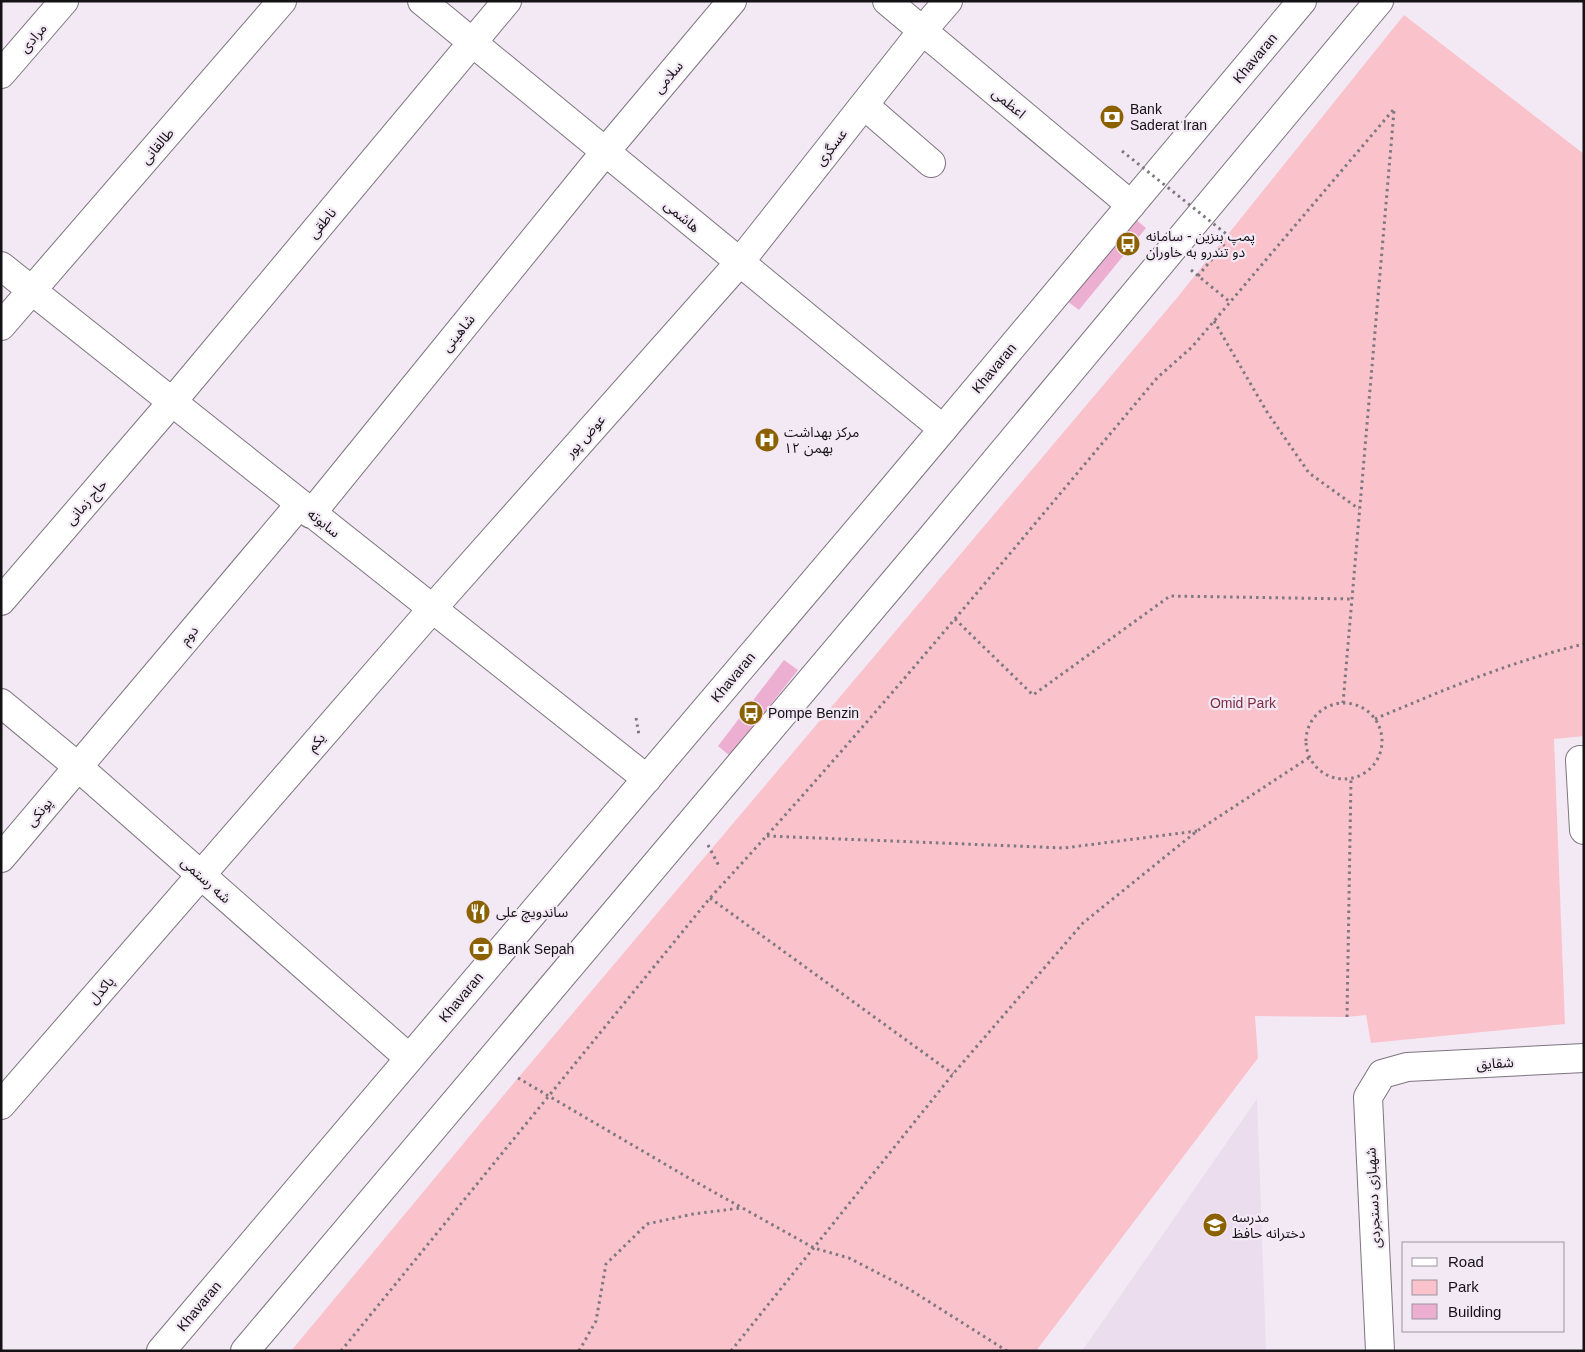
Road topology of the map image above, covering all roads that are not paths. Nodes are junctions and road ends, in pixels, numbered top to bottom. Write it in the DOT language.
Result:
graph roads {
  1 [pos="64,1"];
  2 [pos="282,1"];
  3 [pos="422,1"];
  4 [pos="507,1"];
  5 [pos="732,1"];
  6 [pos="887,1"];
  7 [pos="948,1"];
  8 [pos="1302,1"];
  9 [pos="1379,1"];
  10 [pos="923,30"];
  11 [pos="472,43"];
  12 [pos="1,74"];
  13 [pos="864,105"];
  14 [pos="605,152"];
  15 [pos="930,163"];
  16 [pos="1131,205"];
  17 [pos="739,263"];
  18 [pos="1,266"];
  19 [pos="32,291"];
  20 [pos="1,326"];
  21 [pos="172,402"];
  22 [pos="943,429"];
  23 [pos="306,509"];
  24 [pos="1,602"];
  25 [pos="432,609"];
  26 [pos="1,703"];
  27 [pos="1580,760"];
  28 [pos="77,766"];
  29 [pos="647,779"];
  30 [pos="1584,830"];
  31 [pos="1,858"];
  32 [pos="201,875"];
  33 [pos="409,1058"];
  34 [pos="1584,1058"];
  35 [pos="1407,1067"];
  36 [pos="1,1106"];
  37 [pos="161,1351"];
  38 [pos="245,1351"];
  39 [pos="1380,1351"];
  1 -- 12 [label="street, مرادی"];
  2 -- 19 [label="street, طالقانی"];
  3 -- 11 [label="street, هاشمی"];
  4 -- 11 [label="street, ناطقی"];
  5 -- 14 [label="street, سلامی"];
  6 -- 10 [label="street, اعظمی"];
  7 -- 10 [label="street, عسگری"];
  8 -- 16 [label="street, Khavaran"];
  9 -- 38 [label="street"];
  10 -- 13 [label="street, عسگری"];
  10 -- 16 [label="street, اعظمی"];
  11 -- 14 [label="street, هاشمی"];
  11 -- 21 [label="street, ناطقی"];
  13 -- 15 [label="street"];
  13 -- 17 [label="street, عسگری"];
  14 -- 17 [label="street, هاشمی"];
  14 -- 23 [label="street, شاهینی"];
  16 -- 22 [label="street, Khavaran"];
  17 -- 22 [label="street, هاشمی"];
  17 -- 25 [label="street, عوض پور"];
  18 -- 19 [label="street, سابوته"];
  19 -- 20 [label="street, طالقانی"];
  19 -- 21 [label="street, سابوته"];
  21 -- 23 [label="street, سابوته"];
  21 -- 24 [label="street, حاج زمانی"];
  22 -- 29 [label="street, Khavaran"];
  23 -- 25 [label="street, سابوته"];
  23 -- 28 [label="street, دوم"];
  25 -- 29 [label="street, سابوته"];
  25 -- 32 [label="street, یکم"];
  26 -- 28 [label="street, شه رستمی"];
  27 -- 30 [label="street"];
  28 -- 31 [label="street, پونکی"];
  28 -- 32 [label="street, شه رستمی"];
  29 -- 33 [label="street, Khavaran"];
  32 -- 33 [label="street, شه رستمی"];
  32 -- 36 [label="street, پاکدل"];
  33 -- 37 [label="street, Khavaran"];
  34 -- 35 [label="street, شقایق"];
  35 -- 39 [label="street, شهبازی دستجردی"];
}
